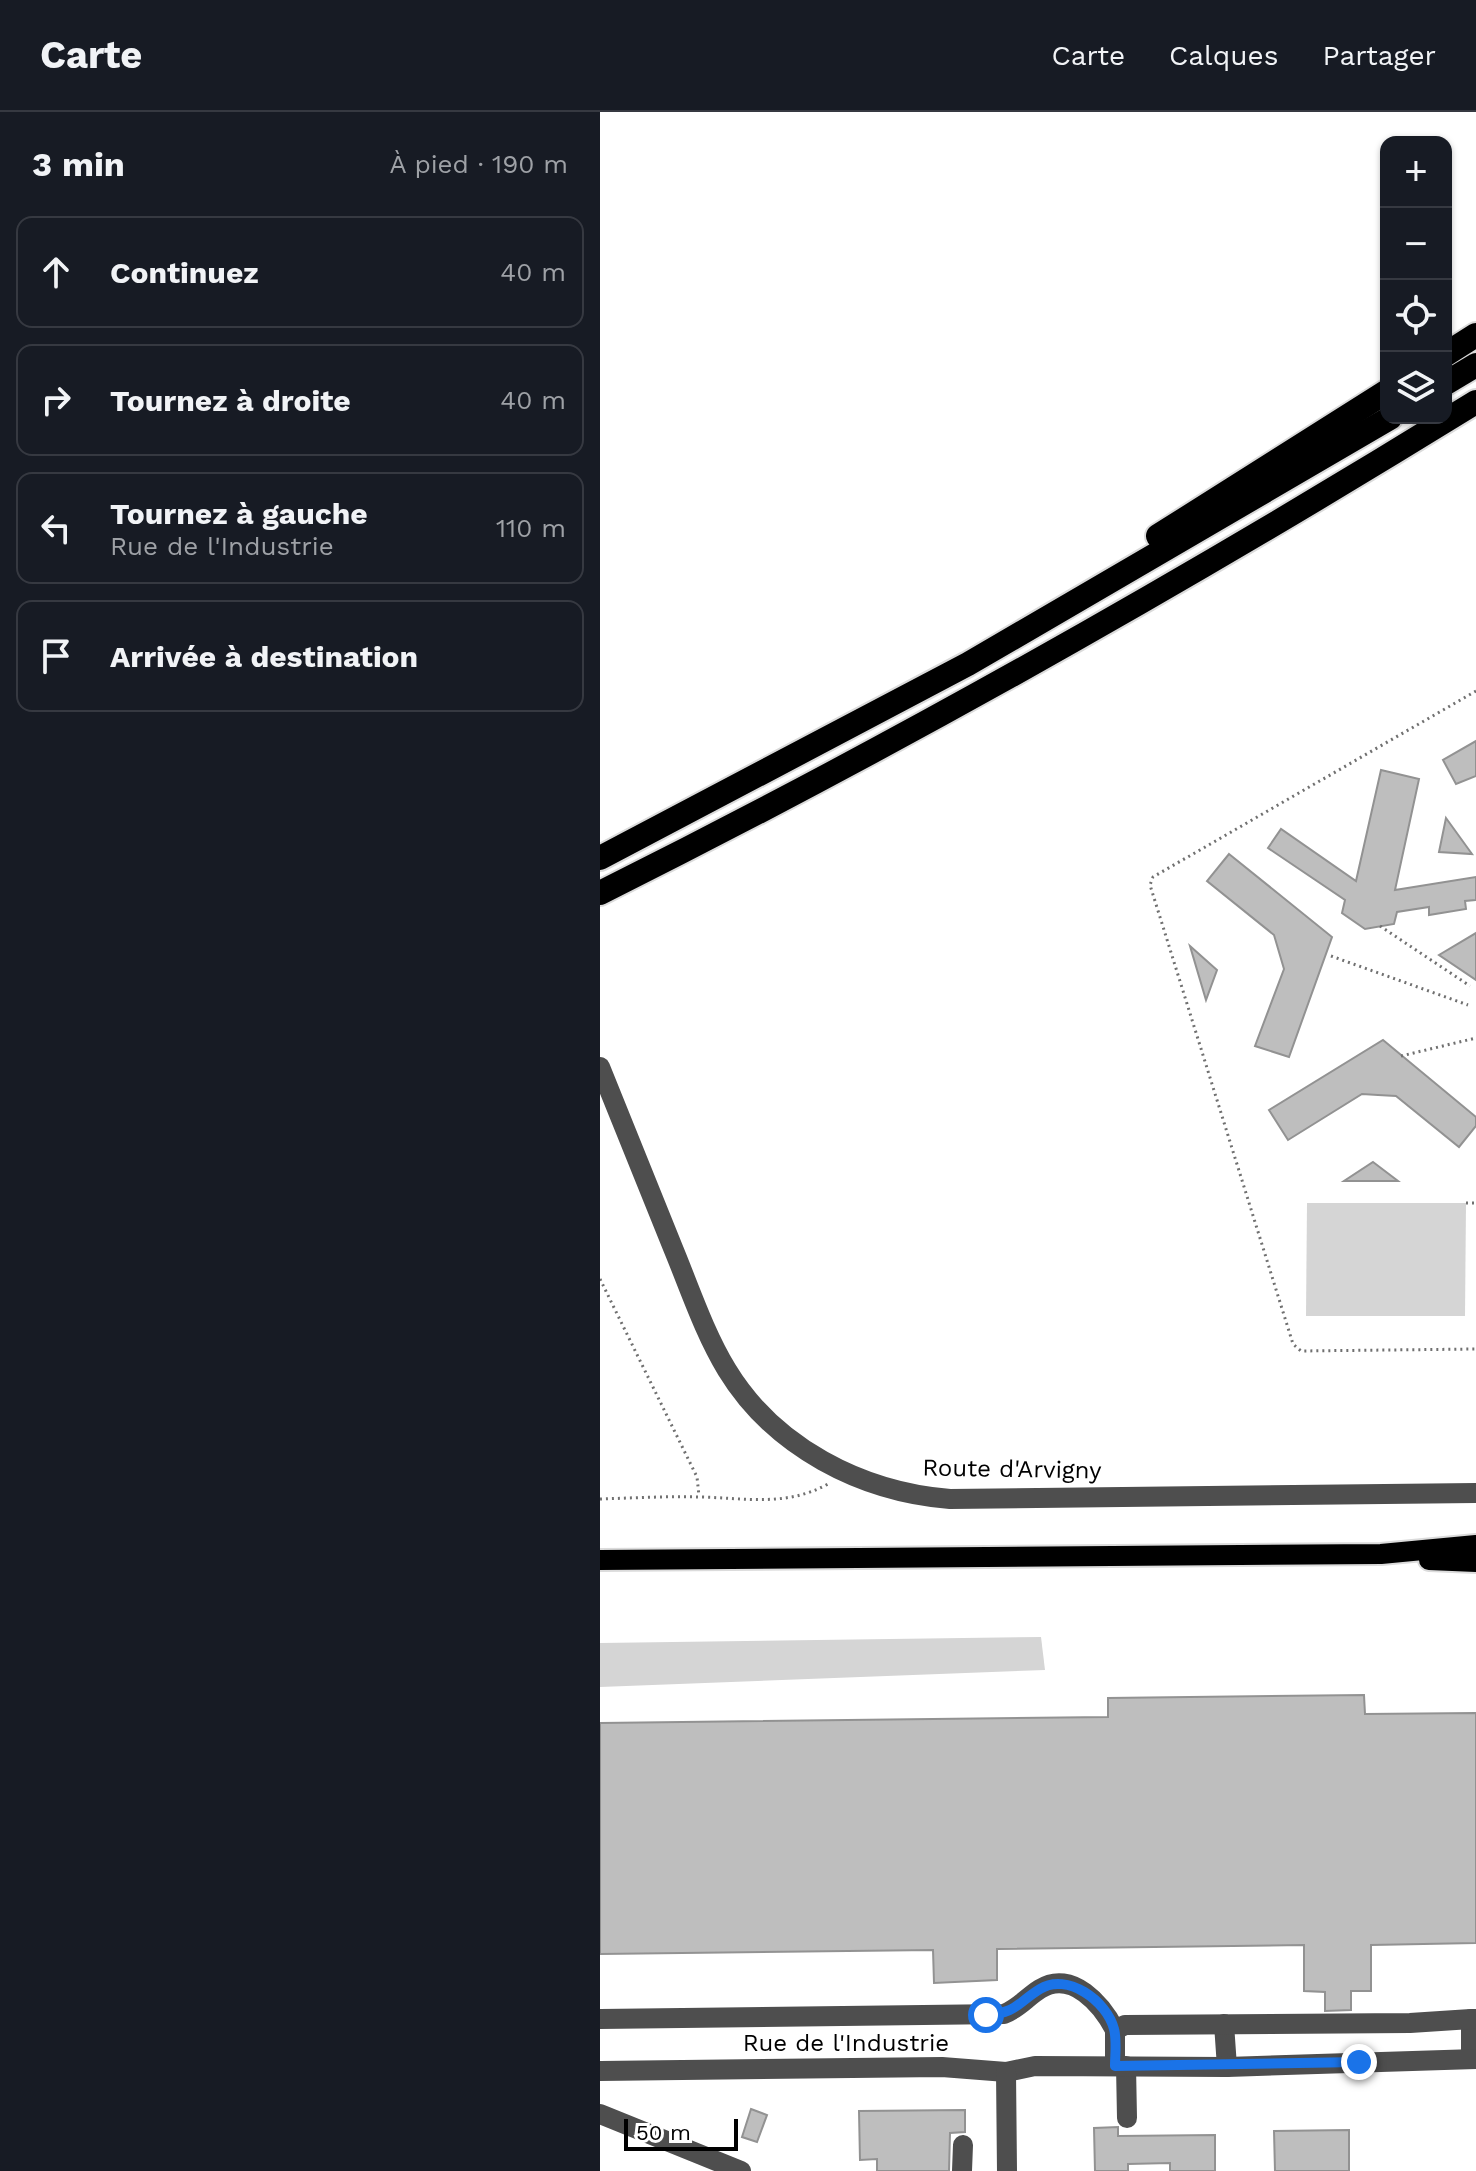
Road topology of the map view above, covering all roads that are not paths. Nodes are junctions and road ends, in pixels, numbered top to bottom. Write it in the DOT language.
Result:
graph roads {
  1 [pos="1476,335"];
  2 [pos="1449,352"];
  3 [pos="1476,365"];
  4 [pos="1452,379"];
  5 [pos="1380,396"];
  6 [pos="1476,402"];
  7 [pos="1380,424"];
  8 [pos="1085,597"];
  9 [pos="600,858"];
  10 [pos="600,893"];
  11 [pos="600,1067"];
  12 [pos="1476,1493"];
  13 [pos="1476,1545"];
  14 [pos="1381,1554"];
  15 [pos="600,1560"];
  16 [pos="1476,1562"];
  17 [pos="600,2019"];
  18 [pos="1474,2019"];
  19 [pos="1224,2024"];
  20 [pos="1115,2030"];
  21 [pos="1473,2059"];
  22 [pos="1120,2066"];
  23 [pos="1227,2067"];
  24 [pos="600,2071"];
  25 [pos="1006,2072"];
  26 [pos="600,2114"];
  27 [pos="1127,2118"];
  28 [pos="963,2145"];
  29 [pos="741,2171"];
  30 [pos="962,2171"];
  31 [pos="1007,2171"];
  1 -- 2 [label="highway"];
  3 -- 4 [label="highway"];
  5 -- 8 [label="highway"];
  6 -- 10 [label="highway"];
  7 -- 8 [label="highway"];
  8 -- 9 [label="highway"];
  11 -- 12 [label="street, Route d'Arvigny"];
  13 -- 14 [label="main road"];
  14 -- 15 [label="main road"];
  14 -- 16 [label="main road"];
  17 -- 20 [label="street"];
  18 -- 19 [label="street"];
  18 -- 21 [label="street"];
  19 -- 20 [label="street"];
  19 -- 23 [label="street"];
  20 -- 22 [label="street"];
  21 -- 23 [label="street, Rue de l'Industrie"];
  22 -- 23 [label="street, Rue de l'Industrie"];
  22 -- 25 [label="street, Rue de l'Industrie"];
  22 -- 27 [label="street"];
  24 -- 25 [label="street, Rue de l'Industrie"];
  25 -- 31 [label="street"];
  26 -- 29 [label="street"];
  28 -- 30 [label="street"];
}
